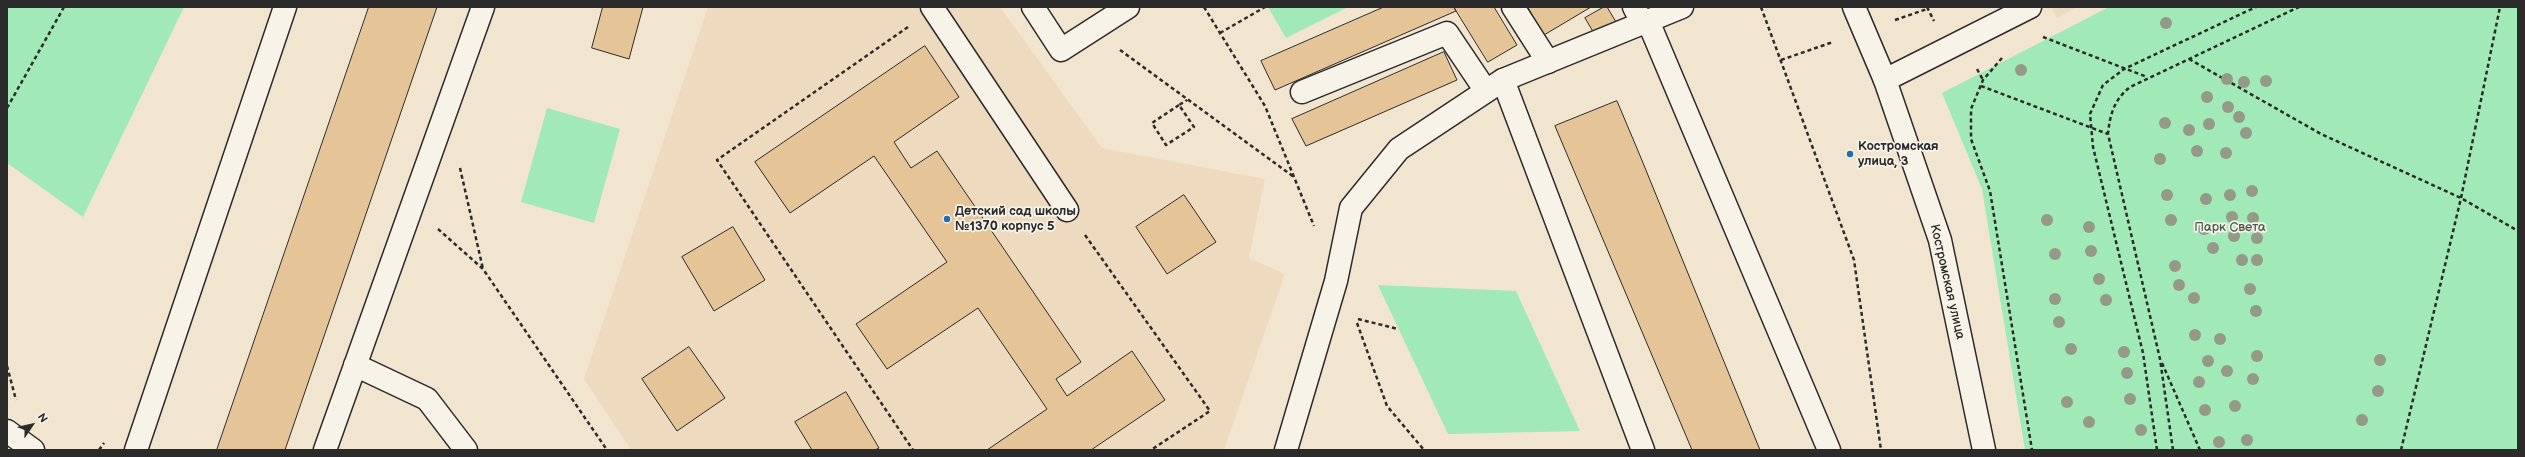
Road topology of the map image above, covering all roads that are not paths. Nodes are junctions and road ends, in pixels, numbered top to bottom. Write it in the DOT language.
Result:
graph roads {
  1 [pos="285,7"];
  2 [pos="483,7"];
  3 [pos="1033,7"];
  4 [pos="1128,7"];
  5 [pos="1513,7"];
  6 [pos="1682,7"];
  7 [pos="1854,7"];
  8 [pos="2030,7"];
  9 [pos="933,8"];
  10 [pos="1642,17"];
  11 [pos="1548,62"];
  12 [pos="1885,80"];
  13 [pos="1494,86"];
  14 [pos="1302,92"];
  15 [pos="1067,210"];
  16 [pos="355,365"];
  17 [pos="7,431"];
  18 [pos="33,450"];
  19 [pos="136,450"];
  20 [pos="325,450"];
  21 [pos="466,450"];
  22 [pos="1286,450"];
  23 [pos="1643,450"];
  24 [pos="1829,450"];
  25 [pos="1984,450"];
  1 -- 19 [label="street"];
  2 -- 16 [label="street"];
  3 -- 4 [label="street"];
  5 -- 11 [label="street"];
  6 -- 10 [label="street"];
  7 -- 12 [label="street, Костромская улица"];
  8 -- 12 [label="street"];
  9 -- 15 [label="street"];
  10 -- 11 [label="street"];
  10 -- 24 [label="street"];
  11 -- 13 [label="street"];
  12 -- 25 [label="street, Костромская улица"];
  13 -- 14 [label="street"];
  13 -- 22 [label="street"];
  13 -- 23 [label="street"];
  16 -- 20 [label="street"];
  16 -- 21 [label="street"];
  17 -- 18 [label="street"];
}
